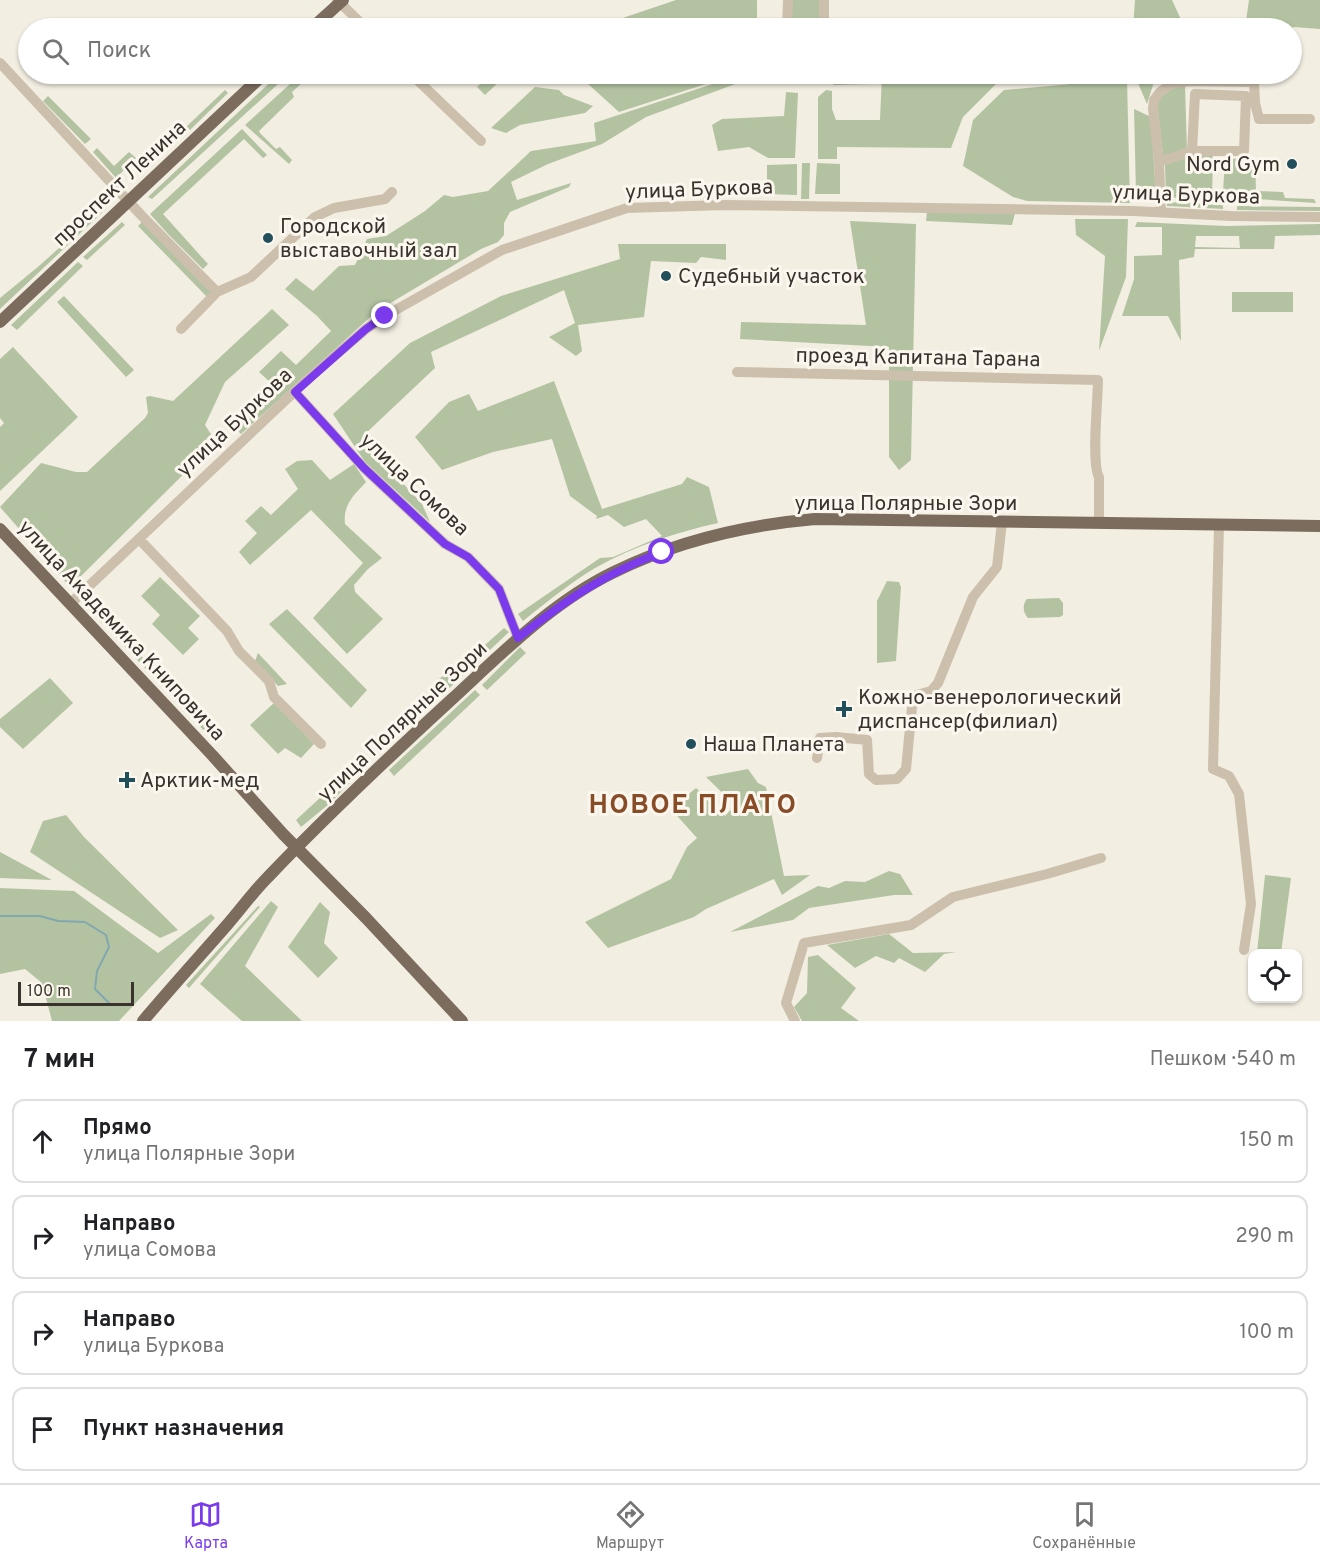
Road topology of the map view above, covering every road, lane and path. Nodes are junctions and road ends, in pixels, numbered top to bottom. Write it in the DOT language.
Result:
graph roads {
  1 [pos="788,0"];
  2 [pos="824,0"];
  3 [pos="340,1"];
  4 [pos="322,18"];
  5 [pos="356,18"];
  6 [pos="787,18"];
  7 [pos="824,18"];
  8 [pos="0,63"];
  9 [pos="18,82"];
  10 [pos="20,84"];
  11 [pos="253,84"];
  12 [pos="421,84"];
  13 [pos="1171,84"];
  14 [pos="1254,84"];
  15 [pos="1310,119"];
  16 [pos="481,141"];
  17 [pos="1192,151"];
  18 [pos="1159,162"];
  19 [pos="392,192"];
  20 [pos="129,201"];
  21 [pos="1161,212"];
  22 [pos="1320,217"];
  23 [pos="217,292"];
  24 [pos="0,322"];
  25 [pos="181,329"];
  26 [pos="737,372"];
  27 [pos="295,392"];
  28 [pos="1002,522"];
  29 [pos="1099,524"];
  30 [pos="1219,525"];
  31 [pos="1320,526"];
  32 [pos="0,529"];
  33 [pos="139,539"];
  34 [pos="71,603"];
  35 [pos="518,638"];
  36 [pos="321,744"];
  37 [pos="817,758"];
  38 [pos="297,849"];
  39 [pos="1101,858"];
  40 [pos="1244,950"];
  41 [pos="143,1021"];
  42 [pos="462,1021"];
  43 [pos="795,1021"];
  1 -- 6 [label="street"];
  2 -- 7 [label="street"];
  3 -- 4 [label="main road"];
  3 -- 5 [label="street"];
  8 -- 9 [label="street"];
  10 -- 20 [label="street"];
  11 -- 20 [label="main road, проспект Ленина"];
  12 -- 16 [label="street"];
  13 -- 18 [label="street"];
  14 -- 15 [label="street"];
  17 -- 17 [label="street"];
  17 -- 18 [label="street"];
  18 -- 21 [label="street"];
  19 -- 23 [label="street"];
  20 -- 23 [label="street"];
  20 -- 24 [label="main road, проспект Ленина"];
  21 -- 22 [label="street, улица Буркова"];
  21 -- 27 [label="street, улица Буркова"];
  23 -- 25 [label="street"];
  26 -- 29 [label="street, проезд Капитана Тарана"];
  27 -- 33 [label="street, улица Буркова"];
  27 -- 35 [label="street, улица Сомова"];
  28 -- 29 [label="main road, улица Полярные Зори"];
  28 -- 35 [label="main road, улица Полярные Зори"];
  28 -- 37 [label="street"];
  29 -- 30 [label="main road, улица Полярные Зори"];
  30 -- 31 [label="main road, улица Полярные Зори"];
  30 -- 40 [label="street"];
  32 -- 34 [label="main road, улица Академика Книповича"];
  33 -- 34 [label="street, улица Буркова"];
  33 -- 36 [label="street"];
  34 -- 38 [label="main road, улица Академика Книповича"];
  35 -- 38 [label="main road, улица Полярные Зори"];
  38 -- 41 [label="main road, улица Полярные Зори"];
  38 -- 42 [label="main road, улица Академика Книповича"];
  39 -- 43 [label="street"];
}
